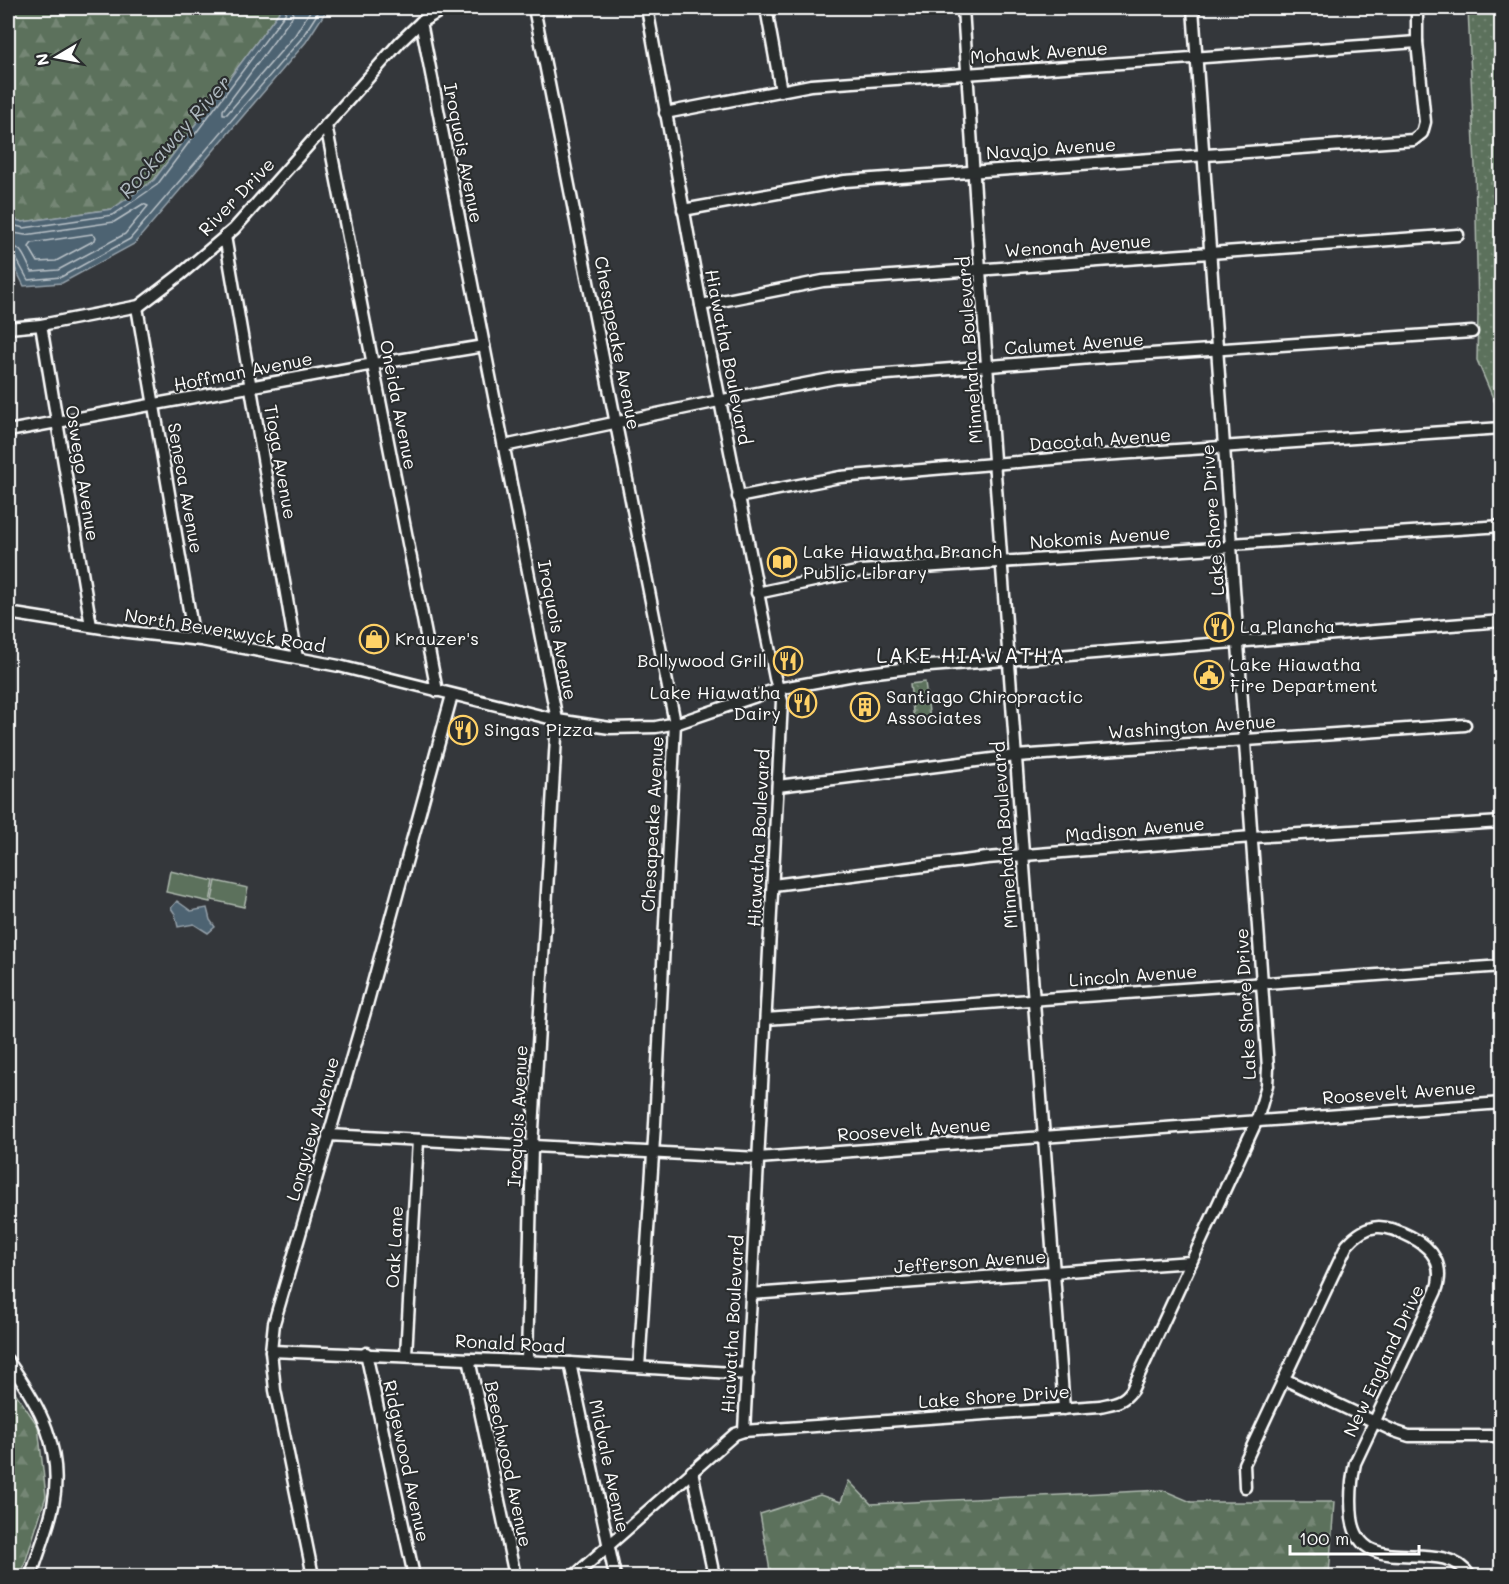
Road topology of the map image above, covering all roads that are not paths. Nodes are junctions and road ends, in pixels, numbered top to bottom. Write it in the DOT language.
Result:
graph roads {
  1 [pos="445,8"];
  2 [pos="534,8"];
  3 [pos="647,8"];
  4 [pos="766,8"];
  5 [pos="963,8"];
  6 [pos="1193,8"];
  7 [pos="1417,8"];
  8 [pos="421,22"];
  9 [pos="1418,42"];
  10 [pos="1196,58"];
  11 [pos="968,75"];
  12 [pos="781,91"];
  13 [pos="665,113"];
  14 [pos="326,125"];
  15 [pos="1203,155"];
  16 [pos="974,171"];
  17 [pos="683,210"];
  18 [pos="1458,235"];
  19 [pos="225,236"];
  20 [pos="1211,253"];
  21 [pos="980,270"];
  22 [pos="701,305"];
  23 [pos="137,307"];
  24 [pos="41,325"];
  25 [pos="8,328"];
  26 [pos="1473,332"];
  27 [pos="484,346"];
  28 [pos="1217,350"];
  29 [pos="374,364"];
  30 [pos="987,366"];
  31 [pos="250,388"];
  32 [pos="720,401"];
  33 [pos="154,405"];
  34 [pos="57,422"];
  35 [pos="616,423"];
  36 [pos="1502,428"];
  37 [pos="8,431"];
  38 [pos="504,446"];
  39 [pos="1224,447"];
  40 [pos="995,464"];
  41 [pos="738,497"];
  42 [pos="1502,526"];
  43 [pos="1231,545"];
  44 [pos="1002,561"];
  45 [pos="757,593"];
  46 [pos="8,613"];
  47 [pos="1502,621"];
  48 [pos="91,626"];
  49 [pos="194,639"];
  50 [pos="1238,642"];
  51 [pos="297,658"];
  52 [pos="1009,659"];
  53 [pos="777,689"];
  54 [pos="437,691"];
  55 [pos="452,695"];
  56 [pos="557,720"];
  57 [pos="675,723"];
  58 [pos="1465,725"];
  59 [pos="1245,740"];
  60 [pos="1016,756"];
  61 [pos="778,786"];
  62 [pos="1502,822"];
  63 [pos="1252,837"];
  64 [pos="1023,855"];
  65 [pos="773,885"];
  66 [pos="1502,966"];
  67 [pos="1263,982"];
  68 [pos="1034,999"];
  69 [pos="766,1018"];
  70 [pos="1502,1103"];
  71 [pos="1257,1120"];
  72 [pos="328,1136"];
  73 [pos="1044,1137"];
  74 [pos="418,1140"];
  75 [pos="532,1147"];
  76 [pos="653,1152"];
  77 [pos="759,1158"];
  78 [pos="1191,1262"];
  79 [pos="1054,1272"];
  80 [pos="752,1294"];
  81 [pos="271,1351"];
  82 [pos="366,1353"];
  83 [pos="406,1355"];
  84 [pos="469,1359"];
  85 [pos="8,1361"];
  86 [pos="527,1361"];
  87 [pos="570,1363"];
  88 [pos="639,1367"];
  89 [pos="748,1374"];
  90 [pos="1284,1379"];
  91 [pos="1064,1409"];
  92 [pos="1374,1421"];
  93 [pos="744,1431"];
  94 [pos="1502,1436"];
  95 [pos="692,1471"];
  96 [pos="1245,1487"];
  97 [pos="609,1546"];
  98 [pos="31,1576"];
  99 [pos="313,1576"];
  100 [pos="414,1576"];
  101 [pos="514,1576"];
  102 [pos="574,1576"];
  103 [pos="615,1576"];
  104 [pos="714,1576"];
  105 [pos="1470,1576"];
  1 -- 8 [label="street, River Drive"];
  2 -- 35 [label="street, Chesapeake Avenue"];
  3 -- 13 [label="street, Hiawatha Boulevard"];
  4 -- 12 [label="street"];
  5 -- 11 [label="street, Minnehaha Boulevard"];
  6 -- 10 [label="street, Lake Shore Drive"];
  7 -- 9 [label="street"];
  8 -- 14 [label="street, River Drive"];
  8 -- 27 [label="street, Iroquois Avenue"];
  9 -- 10 [label="street, Mohawk Avenue"];
  9 -- 15 [label="street, Navajo Avenue"];
  10 -- 11 [label="street, Mohawk Avenue"];
  10 -- 15 [label="street, Lake Shore Drive"];
  11 -- 12 [label="street, Mohawk Avenue"];
  11 -- 16 [label="street, Minnehaha Boulevard"];
  12 -- 13 [label="street, Mohawk Avenue"];
  13 -- 17 [label="street, Hiawatha Boulevard"];
  14 -- 19 [label="street, River Drive"];
  14 -- 29 [label="street, Oneida Avenue"];
  15 -- 16 [label="street, Navajo Avenue"];
  15 -- 20 [label="street, Lake Shore Drive"];
  16 -- 17 [label="street, Navajo Avenue"];
  16 -- 21 [label="street, Minnehaha Boulevard"];
  17 -- 22 [label="street, Hiawatha Boulevard"];
  18 -- 20 [label="street, Wenonah Avenue"];
  19 -- 23 [label="street, River Drive"];
  19 -- 31 [label="street, Tioga Avenue"];
  20 -- 21 [label="street, Wenonah Avenue"];
  20 -- 28 [label="street, Lake Shore Drive"];
  21 -- 22 [label="street, Wenonah Avenue"];
  21 -- 30 [label="street, Minnehaha Boulevard"];
  22 -- 32 [label="street, Hiawatha Boulevard"];
  23 -- 24 [label="street, River Drive"];
  23 -- 33 [label="street, Seneca Avenue"];
  24 -- 25 [label="street, River Drive"];
  24 -- 34 [label="street, Oswego Avenue"];
  26 -- 28 [label="street, Calumet Avenue"];
  27 -- 29 [label="street, Hoffman Avenue"];
  27 -- 38 [label="street, Iroquois Avenue"];
  28 -- 30 [label="street, Calumet Avenue"];
  28 -- 39 [label="street, Lake Shore Drive"];
  29 -- 31 [label="street, Hoffman Avenue"];
  29 -- 54 [label="street, Oneida Avenue"];
  30 -- 32 [label="street, Calumet Avenue"];
  30 -- 40 [label="street, Minnehaha Boulevard"];
  31 -- 33 [label="street, Hoffman Avenue"];
  31 -- 51 [label="street, Tioga Avenue"];
  32 -- 35 [label="street, Calumet Avenue"];
  32 -- 41 [label="street, Hiawatha Boulevard"];
  33 -- 34 [label="street, Hoffman Avenue"];
  33 -- 49 [label="street, Seneca Avenue"];
  34 -- 37 [label="street, Hoffman Avenue"];
  34 -- 48 [label="street, Oswego Avenue"];
  35 -- 38 [label="street, Calumet Avenue"];
  35 -- 57 [label="street, Chesapeake Avenue"];
  36 -- 39 [label="street, Dacotah Avenue"];
  38 -- 56 [label="street, Iroquois Avenue"];
  39 -- 40 [label="street, Dacotah Avenue"];
  39 -- 43 [label="street, Lake Shore Drive"];
  40 -- 41 [label="street, Dacotah Avenue"];
  40 -- 44 [label="street, Minnehaha Boulevard"];
  41 -- 45 [label="street, Hiawatha Boulevard"];
  42 -- 43 [label="street, Nokomis Avenue"];
  43 -- 44 [label="street, Nokomis Avenue"];
  43 -- 50 [label="street, Lake Shore Drive"];
  44 -- 45 [label="street, Nokomis Avenue"];
  44 -- 52 [label="street, Minnehaha Boulevard"];
  45 -- 53 [label="street, Hiawatha Boulevard"];
  46 -- 48 [label="street, North Beverwyck Road"];
  47 -- 50 [label="street, North Beverwyck Road"];
  48 -- 49 [label="street, North Beverwyck Road"];
  49 -- 51 [label="street, North Beverwyck Road"];
  50 -- 52 [label="street, North Beverwyck Road"];
  50 -- 59 [label="street, Lake Shore Drive"];
  51 -- 54 [label="street, North Beverwyck Road"];
  52 -- 53 [label="street, North Beverwyck Road"];
  52 -- 60 [label="street, Minnehaha Boulevard"];
  53 -- 57 [label="street, North Beverwyck Road"];
  53 -- 61 [label="street, Hiawatha Boulevard"];
  54 -- 55 [label="street, North Beverwyck Road"];
  55 -- 56 [label="street, North Beverwyck Road"];
  55 -- 72 [label="street, Longview Avenue"];
  56 -- 57 [label="street, North Beverwyck Road"];
  56 -- 75 [label="street, Iroquois Avenue"];
  57 -- 76 [label="street, Chesapeake Avenue"];
  58 -- 59 [label="street, Washington Avenue"];
  59 -- 60 [label="street, Washington Avenue"];
  59 -- 63 [label="street, Lake Shore Drive"];
  60 -- 61 [label="street, Washington Avenue"];
  60 -- 64 [label="street, Minnehaha Boulevard"];
  61 -- 65 [label="street, Hiawatha Boulevard"];
  62 -- 63 [label="street, Madison Avenue"];
  63 -- 64 [label="street, Madison Avenue"];
  63 -- 67 [label="street, Lake Shore Drive"];
  64 -- 65 [label="street, Madison Avenue"];
  64 -- 68 [label="street, Minnehaha Boulevard"];
  65 -- 69 [label="street, Hiawatha Boulevard"];
  66 -- 67 [label="street, Lincoln Avenue"];
  67 -- 68 [label="street, Lincoln Avenue"];
  67 -- 71 [label="street, Lake Shore Drive"];
  68 -- 69 [label="street, Lincoln Avenue"];
  68 -- 73 [label="street, Minnehaha Boulevard"];
  69 -- 77 [label="street, Hiawatha Boulevard"];
  70 -- 71 [label="street, Roosevelt Avenue"];
  71 -- 73 [label="street, Roosevelt Avenue"];
  71 -- 78 [label="street, Lake Shore Drive"];
  72 -- 74 [label="street, Roosevelt Avenue"];
  72 -- 81 [label="street, Longview Avenue"];
  73 -- 77 [label="street, Roosevelt Avenue"];
  73 -- 79 [label="street, Minnehaha Boulevard"];
  74 -- 75 [label="street, Roosevelt Avenue"];
  74 -- 83 [label="street, Oak Lane"];
  75 -- 76 [label="street, Roosevelt Avenue"];
  75 -- 86 [label="street, Iroquois Avenue"];
  76 -- 77 [label="street, Roosevelt Avenue"];
  76 -- 88 [label="street, Chesapeake Avenue"];
  77 -- 80 [label="street, Hiawatha Boulevard"];
  78 -- 79 [label="street, Jefferson Avenue"];
  78 -- 91 [label="street, Lake Shore Drive"];
  79 -- 80 [label="street, Jefferson Avenue"];
  79 -- 91 [label="street, Minnehaha Boulevard"];
  80 -- 89 [label="street, Hiawatha Boulevard"];
  81 -- 82 [label="street, Ronald Road"];
  81 -- 99 [label="street, Longview Avenue"];
  82 -- 83 [label="street, Ronald Road"];
  82 -- 100 [label="street, Ridgewood Avenue"];
  83 -- 84 [label="street, Ronald Road"];
  84 -- 86 [label="street, Ronald Road"];
  84 -- 101 [label="street, Beechwood Avenue"];
  85 -- 98 [label="street"];
  86 -- 87 [label="street, Ronald Road"];
  87 -- 88 [label="street, Ronald Road"];
  87 -- 97 [label="street, Midvale Avenue"];
  88 -- 89 [label="street, Ronald Road"];
  89 -- 93 [label="street, Hiawatha Boulevard"];
  90 -- 92 [label="street"];
  90 -- 92 [label="street, New England Drive"];
  90 -- 96 [label="street, New England Drive"];
  91 -- 93 [label="street, Lake Shore Drive"];
  92 -- 94 [label="street"];
  92 -- 105 [label="street, New England Drive"];
  93 -- 95 [label="street, Lake Shore Drive"];
  95 -- 97 [label="street, Lake Shore Drive"];
  95 -- 104 [label="street"];
  97 -- 102 [label="street, Lake Shore Drive"];
  97 -- 103 [label="street, Midvale Avenue"];
}
